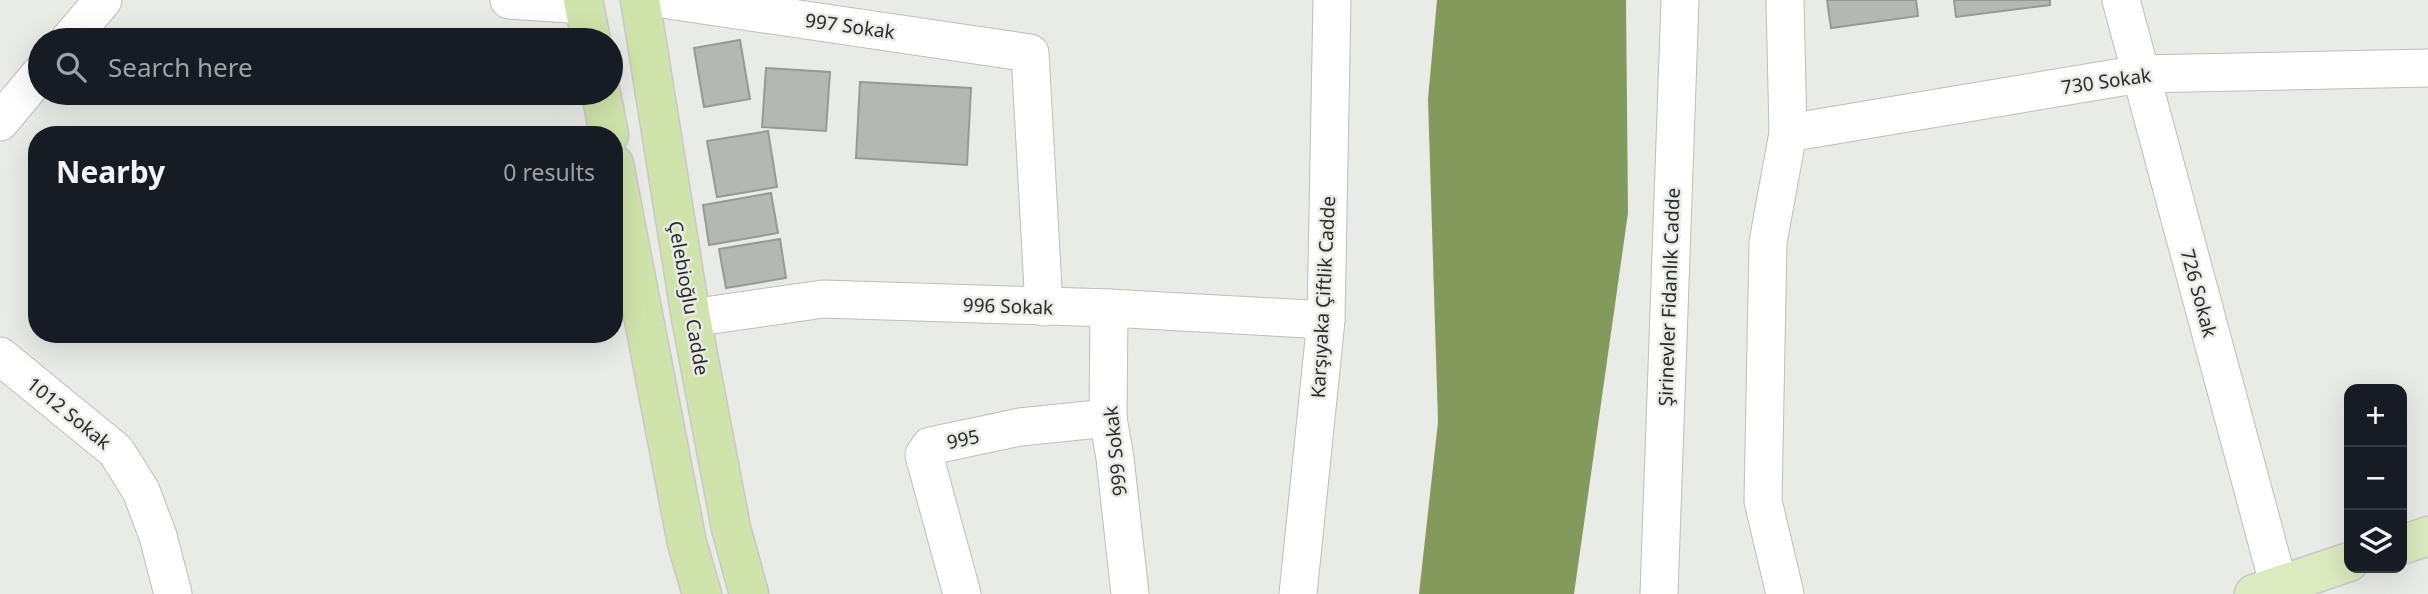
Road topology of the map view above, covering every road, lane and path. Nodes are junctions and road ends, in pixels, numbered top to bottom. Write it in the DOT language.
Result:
graph roads {
  1 [pos="103,0"];
  2 [pos="509,0"];
  3 [pos="640,0"];
  4 [pos="669,0"];
  5 [pos="1332,0"];
  6 [pos="1680,0"];
  7 [pos="1785,0"];
  8 [pos="2121,0"];
  9 [pos="586,15"];
  10 [pos="79,28"];
  11 [pos="2428,68"];
  12 [pos="2140,74"];
  13 [pos="28,88"];
  14 [pos="603,105"];
  15 [pos="0,122"];
  16 [pos="607,126"];
  17 [pos="1788,133"];
  18 [pos="623,211"];
  19 [pos="1044,307"];
  20 [pos="1109,308"];
  21 [pos="691,318"];
  22 [pos="1326,320"];
  23 [pos="0,356"];
  24 [pos="1108,418"];
  25 [pos="2428,536"];
  26 [pos="2407,543"];
  27 [pos="2344,564"];
  28 [pos="2271,591"];
  29 [pos="173,594"];
  30 [pos="702,594"];
  31 [pos="749,594"];
  32 [pos="962,594"];
  33 [pos="1130,594"];
  34 [pos="1298,594"];
  35 [pos="1659,594"];
  36 [pos="1785,594"];
  1 -- 10 [label="street"];
  2 -- 9 [label="street"];
  3 -- 21 [label="highway, Çelebioğlu Cadde"];
  4 -- 19 [label="street, 997 Sokak"];
  5 -- 22 [label="street, Karşıyaka Çiftlik Cadde"];
  6 -- 35 [label="street, Şirinevler Fidanlık Cadde"];
  7 -- 17 [label="street"];
  8 -- 12 [label="street, 726 Sokak"];
  11 -- 12 [label="street, 730 Sokak"];
  12 -- 17 [label="street, 730 Sokak"];
  12 -- 28 [label="street, 726 Sokak"];
  13 -- 15 [label="street"];
  14 -- 16 [label="highway"];
  17 -- 36 [label="street"];
  18 -- 30 [label="highway"];
  19 -- 20 [label="street, 996 Sokak"];
  19 -- 21 [label="street, 996 Sokak"];
  20 -- 22 [label="street, 996 Sokak"];
  20 -- 24 [label="street, 999 Sokak"];
  21 -- 31 [label="highway, Çelebioğlu Cadde"];
  22 -- 34 [label="street, Karşıyaka Çiftlik Cadde"];
  23 -- 29 [label="street, 1012 Sokak"];
  24 -- 32 [label="street, 995"];
  24 -- 33 [label="street, 999 Sokak"];
  25 -- 26 [label="main road"];
  27 -- 28 [label="main road"];
}
